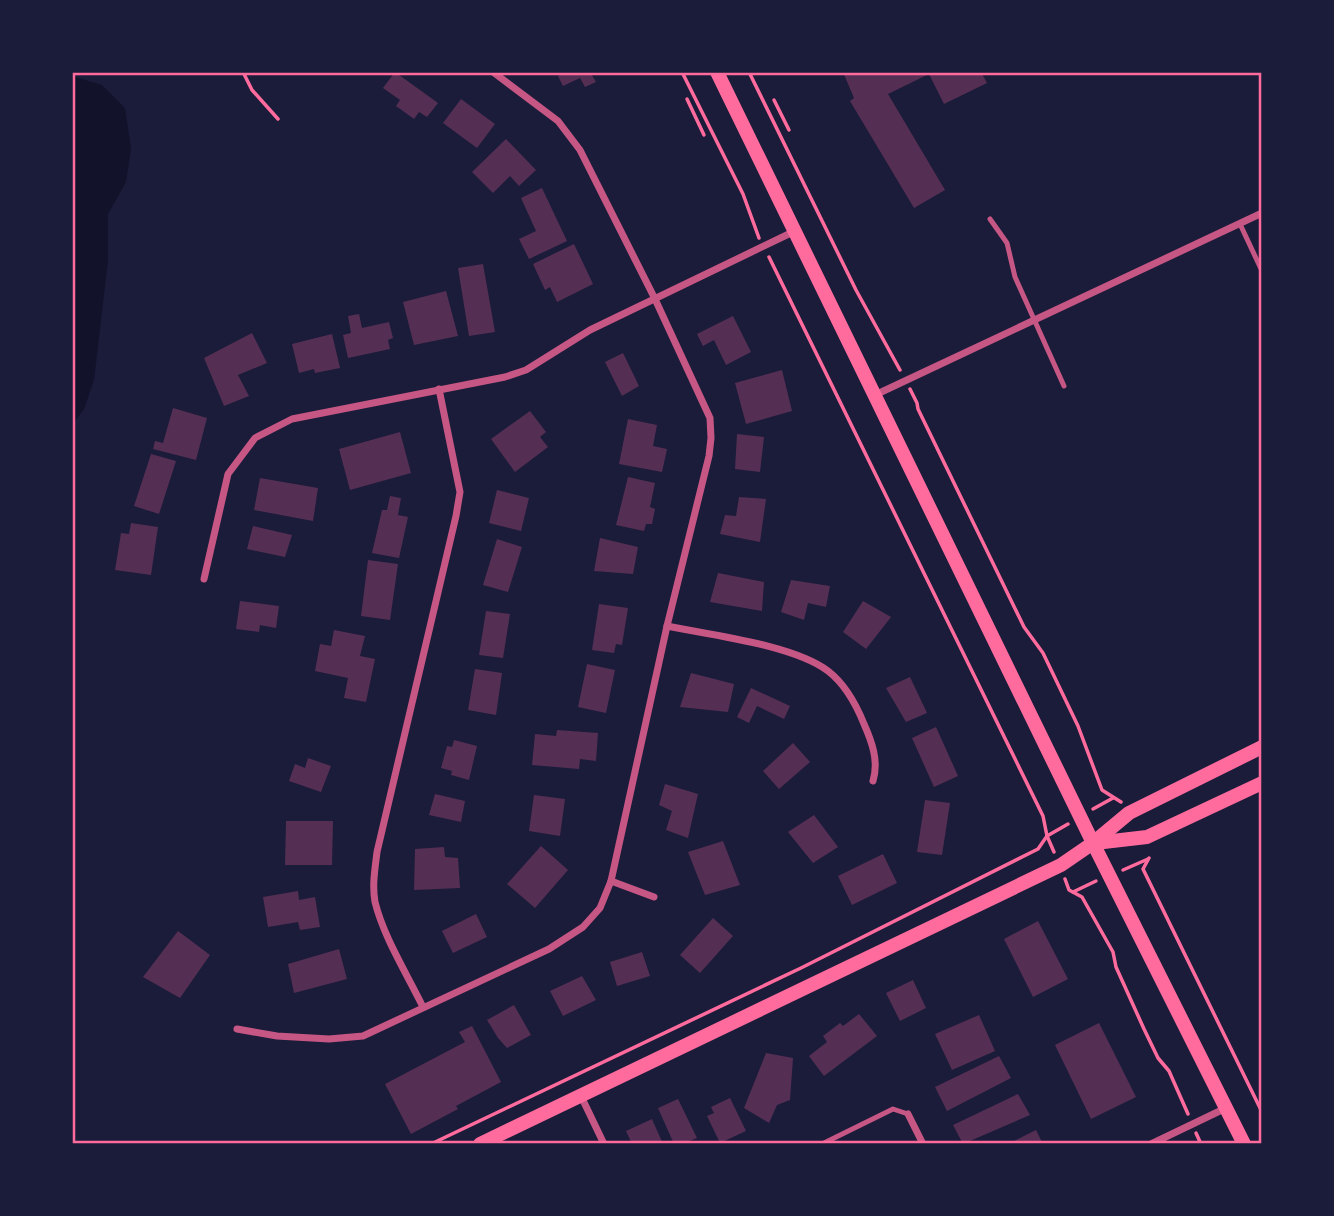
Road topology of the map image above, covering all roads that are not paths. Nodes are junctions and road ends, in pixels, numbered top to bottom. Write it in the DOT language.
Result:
graph roads {
  1 [pos="493,72"];
  2 [pos="717,72"];
  3 [pos="1262,213"];
  4 [pos="990,219"];
  5 [pos="1240,224"];
  6 [pos="795,231"];
  7 [pos="1262,271"];
  8 [pos="655,299"];
  9 [pos="1035,320"];
  10 [pos="1064,386"];
  11 [pos="439,389"];
  12 [pos="875,395"];
  13 [pos="204,579"];
  14 [pos="667,626"];
  15 [pos="1262,747"];
  16 [pos="873,781"];
  17 [pos="1262,783"];
  18 [pos="1093,843"];
  19 [pos="611,881"];
  20 [pos="654,897"];
  21 [pos="423,1007"];
  22 [pos="237,1029"];
  23 [pos="580,1096"];
  24 [pos="1226,1108"];
  25 [pos="908,1114"];
  26 [pos="480,1144"];
  27 [pos="604,1144"];
  28 [pos="822,1144"];
  29 [pos="923,1144"];
  30 [pos="1151,1144"];
  31 [pos="1244,1144"];
  1 -- 8 [label="street"];
  2 -- 6 [label="main road"];
  3 -- 5 [label="street"];
  4 -- 9 [label="lane"];
  5 -- 7 [label="lane"];
  5 -- 9 [label="street"];
  6 -- 8 [label="street"];
  6 -- 12 [label="main road"];
  8 -- 11 [label="street"];
  8 -- 14 [label="street"];
  9 -- 10 [label="lane"];
  9 -- 12 [label="street"];
  11 -- 13 [label="street"];
  11 -- 21 [label="street"];
  12 -- 18 [label="main road"];
  14 -- 16 [label="street"];
  14 -- 19 [label="street"];
  15 -- 18 [label="main road"];
  17 -- 18 [label="main road"];
  18 -- 23 [label="main road"];
  18 -- 24 [label="main road"];
  19 -- 20 [label="street"];
  19 -- 21 [label="street"];
  21 -- 22 [label="street"];
  23 -- 26 [label="main road"];
  23 -- 27 [label="street"];
  24 -- 30 [label="street"];
  24 -- 31 [label="main road"];
  25 -- 28 [label="lane"];
  25 -- 29 [label="street"];
}
